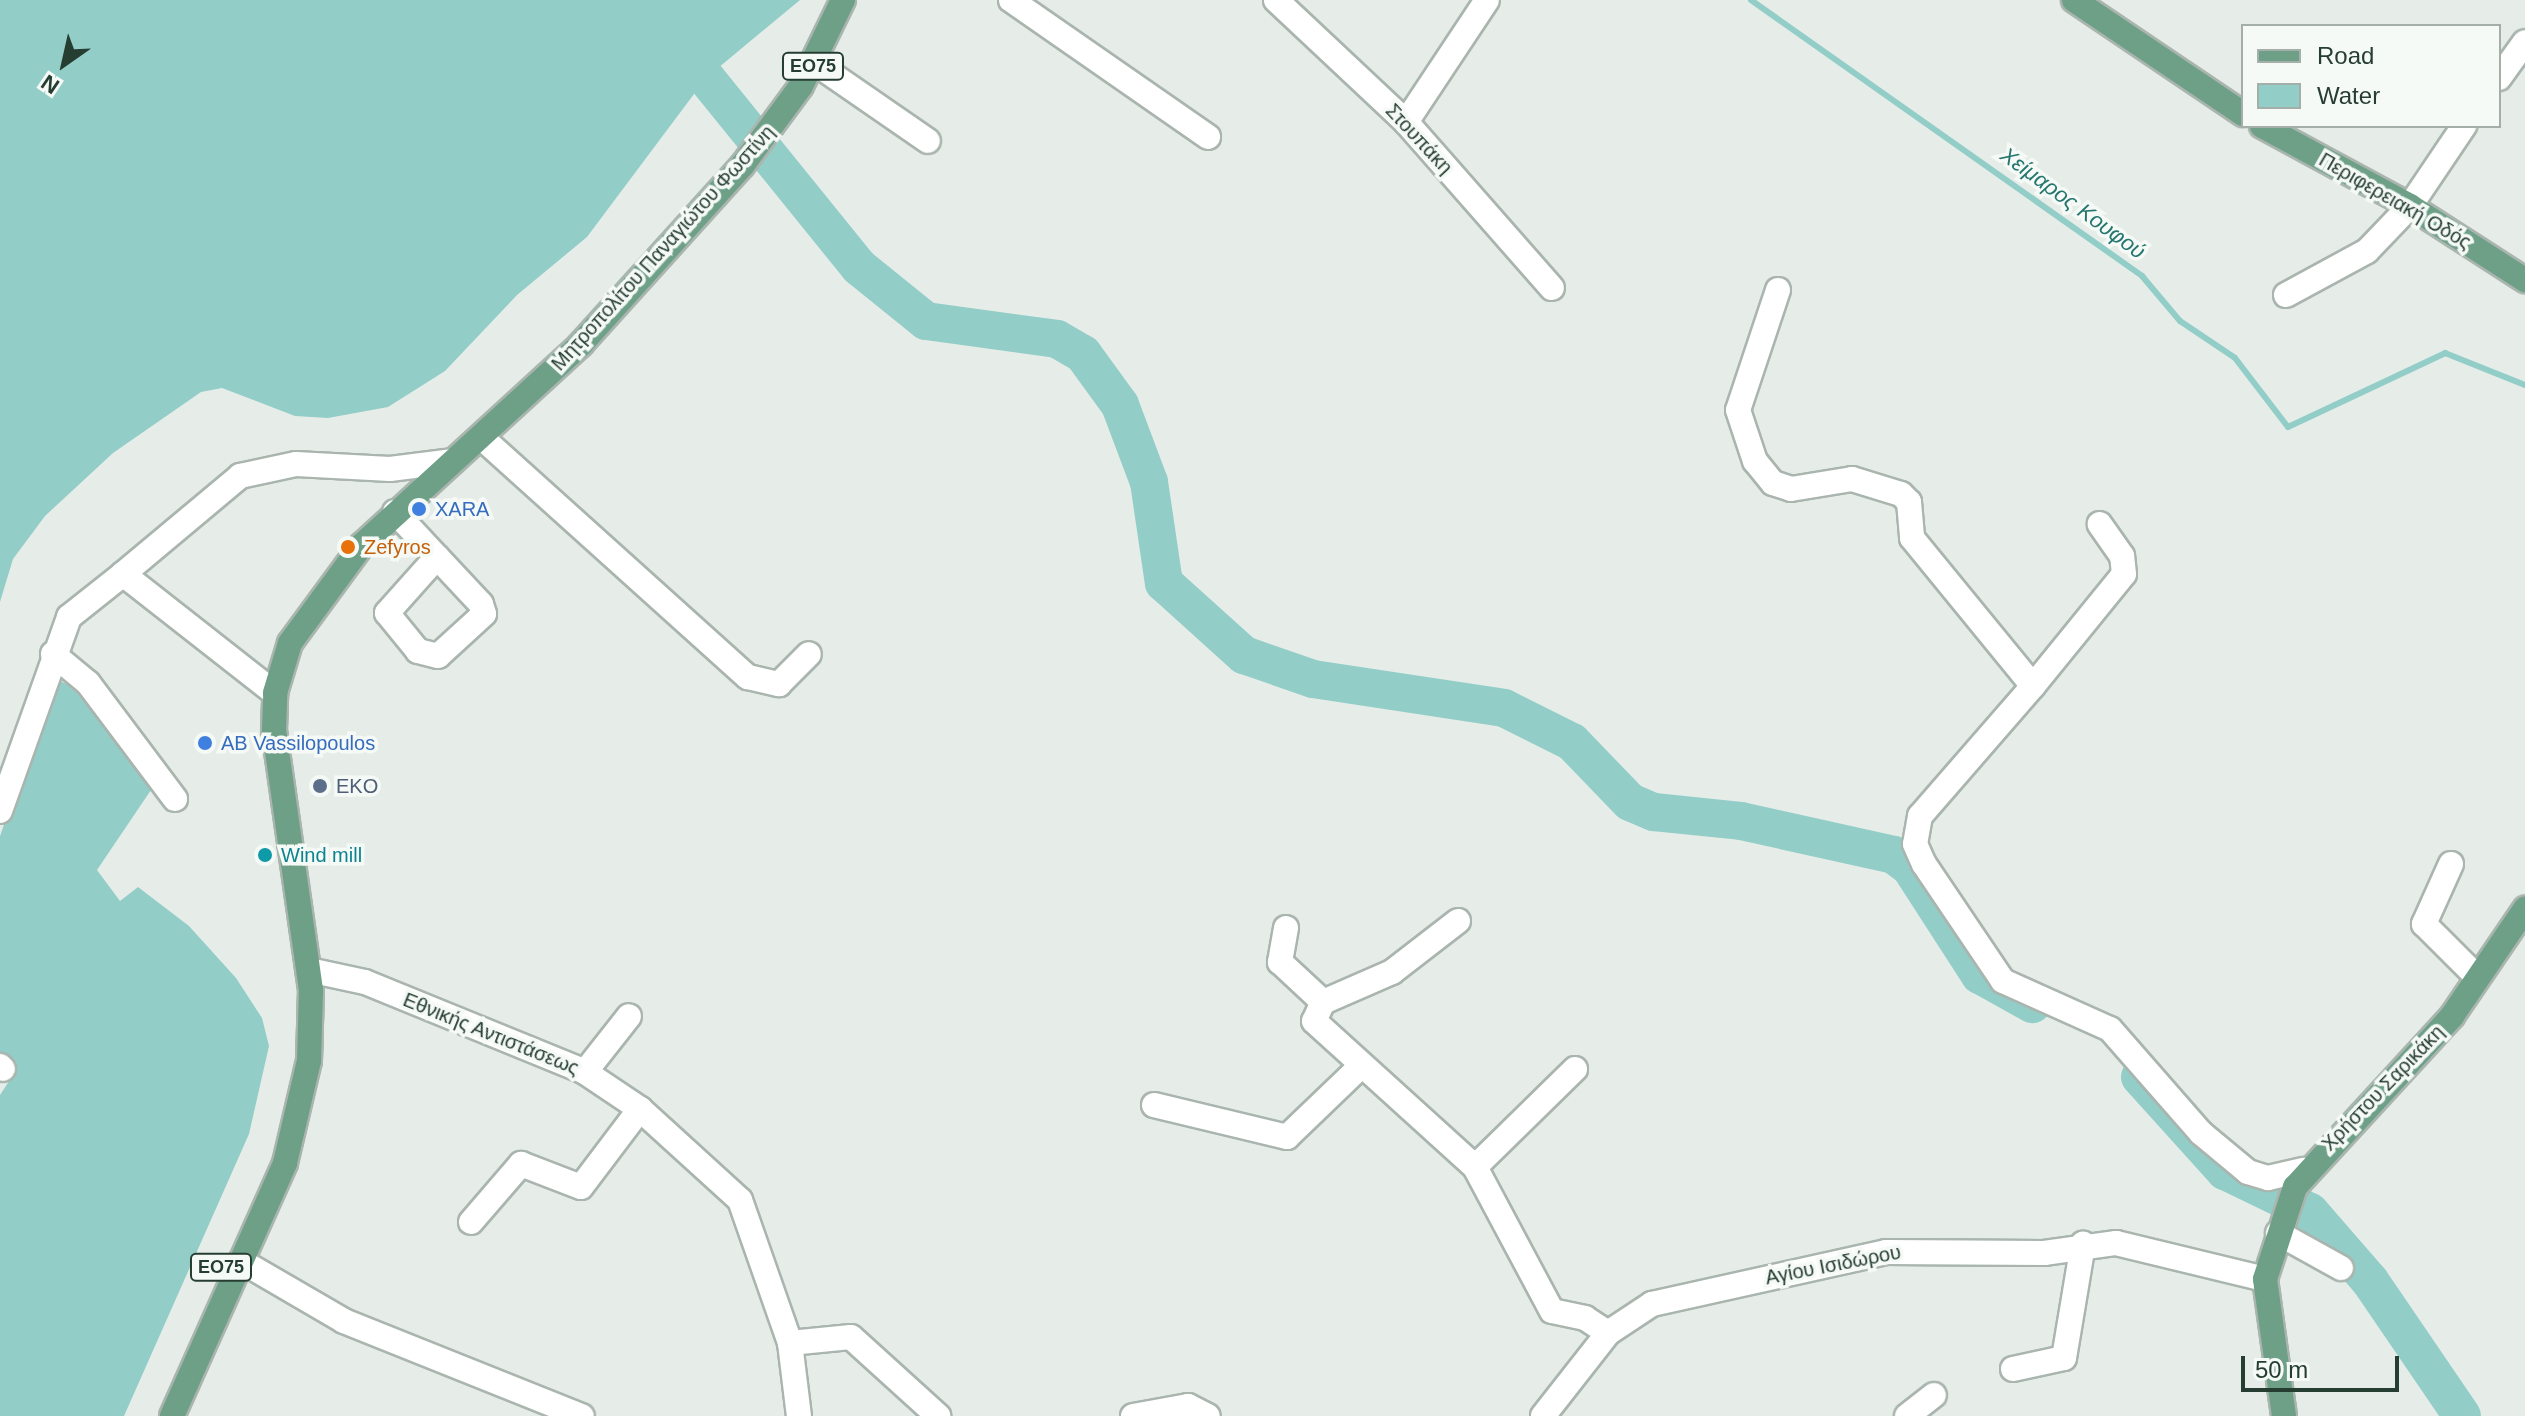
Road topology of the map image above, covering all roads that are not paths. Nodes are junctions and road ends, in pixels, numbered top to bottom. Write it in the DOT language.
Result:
graph roads {
  1 [pos="843,0"];
  2 [pos="1011,0"];
  3 [pos="1487,0"];
  4 [pos="2074,0"];
  5 [pos="1288,4"];
  6 [pos="2525,42"];
  7 [pos="815,63"];
  8 [pos="2501,75"];
  9 [pos="2241,113"];
  10 [pos="1406,122"];
  11 [pos="2266,128"];
  12 [pos="2463,128"];
  13 [pos="1208,137"];
  14 [pos="928,141"];
  15 [pos="2410,206"];
  16 [pos="2525,280"];
  17 [pos="1552,288"];
  18 [pos="1778,290"];
  19 [pos="2286,295"];
  20 [pos="481,437"];
  21 [pos="453,461"];
  22 [pos="395,512"];
  23 [pos="2100,524"];
  24 [pos="437,557"];
  25 [pos="123,574"];
  26 [pos="53,654"];
  27 [pos="809,654"];
  28 [pos="2033,686"];
  29 [pos="275,693"];
  30 [pos="175,799"];
  31 [pos="0,811"];
  32 [pos="2451,864"];
  33 [pos="2525,909"];
  34 [pos="1458,921"];
  35 [pos="1286,928"];
  36 [pos="309,970"];
  37 [pos="2476,976"];
  38 [pos="1323,1002"];
  39 [pos="629,1016"];
  40 [pos="1361,1066"];
  41 [pos="1575,1069"];
  42 [pos="585,1072"];
  43 [pos="1154,1105"];
  44 [pos="640,1109"];
  45 [pos="294,1120"];
  46 [pos="1475,1167"];
  47 [pos="2300,1179"];
  48 [pos="471,1222"];
  49 [pos="2281,1224"];
  50 [pos="2083,1244"];
  51 [pos="241,1261"];
  52 [pos="2341,1268"];
  53 [pos="2265,1279"];
  54 [pos="1608,1333"];
  55 [pos="790,1343"];
  56 [pos="2013,1369"];
  57 [pos="1934,1395"];
  58 [pos="154,1416"];
  59 [pos="172,1416"];
  60 [pos="582,1416"];
  61 [pos="799,1416"];
  62 [pos="938,1416"];
  63 [pos="1133,1416"];
  64 [pos="1208,1416"];
  65 [pos="1543,1416"];
  66 [pos="1907,1416"];
  67 [pos="2284,1416"];
  1 -- 7 [label="main road, Μητροπολίτου Παναγιώτου Φωστίνη / ΕΟ75"];
  2 -- 13 [label="street"];
  3 -- 10 [label="street"];
  4 -- 9 [label="main road"];
  5 -- 10 [label="street, Στουπάκη"];
  6 -- 8 [label="street"];
  7 -- 14 [label="street"];
  7 -- 20 [label="main road, Μητροπολίτου Παναγιώτου Φωστίνη / ΕΟ75"];
  10 -- 17 [label="street, Στουπάκη"];
  11 -- 15 [label="main road, Περιφερειακή Οδός"];
  12 -- 15 [label="street"];
  15 -- 16 [label="main road, Περιφερειακή Οδός"];
  15 -- 19 [label="street"];
  18 -- 28 [label="street"];
  20 -- 21 [label="main road, Μητροπολίτου Παναγιώτου Φωστίνη / ΕΟ75"];
  20 -- 27 [label="street"];
  21 -- 22 [label="main road, Μητροπολίτου Παναγιώτου Φωστίνη / ΕΟ75"];
  21 -- 25 [label="street"];
  22 -- 24 [label="street"];
  22 -- 29 [label="main road, Μητροπολίτου Παναγιώτου Φωστίνη / ΕΟ75"];
  23 -- 28 [label="street"];
  25 -- 26 [label="street"];
  25 -- 29 [label="street"];
  26 -- 30 [label="street"];
  26 -- 31 [label="street"];
  28 -- 47 [label="street"];
  29 -- 36 [label="main road, Μητροπολίτου Παναγιώτου Φωστίνη / ΕΟ75"];
  32 -- 37 [label="street"];
  33 -- 37 [label="main road, Χρήστου Σαρικάκη"];
  34 -- 38 [label="street"];
  35 -- 38 [label="street"];
  36 -- 42 [label="street, Εθνικής Αντιστάσεως"];
  36 -- 45 [label="main road, Μητροπολίτου Παναγιώτου Φωστίνη / ΕΟ75"];
  37 -- 47 [label="main road, Χρήστου Σαρικάκη"];
  38 -- 40 [label="street"];
  39 -- 42 [label="street"];
  40 -- 43 [label="street"];
  40 -- 46 [label="street"];
  41 -- 46 [label="street"];
  42 -- 44 [label="street, Εθνικής Αντιστάσεως"];
  44 -- 48 [label="street"];
  44 -- 55 [label="street, Εθνικής Αντιστάσεως"];
  45 -- 51 [label="main road, Μητροπολίτου Παναγιώτου Φωστίνη / ΕΟ75"];
  45 -- 58 [label="main road, Μητροπολίτου Παναγιώτου Φωστίνη / ΕΟ75"];
  46 -- 54 [label="street"];
  47 -- 49 [label="main road, Χρήστου Σαρικάκη"];
  49 -- 52 [label="street"];
  49 -- 53 [label="main road, Χρήστου Σαρικάκη"];
  50 -- 53 [label="street, Αγίου Ισιδώρου"];
  50 -- 54 [label="street, Αγίου Ισιδώρου"];
  50 -- 56 [label="street"];
  51 -- 59 [label="main road, Μητροπολίτου Παναγιώτου Φωστίνη / ΕΟ75"];
  51 -- 60 [label="street"];
  53 -- 67 [label="main road"];
  54 -- 65 [label="street, Αγίου Ισιδώρου"];
  55 -- 61 [label="street, Εθνικής Αντιστάσεως"];
  55 -- 62 [label="street"];
  57 -- 66 [label="street"];
  63 -- 64 [label="street"];
}
